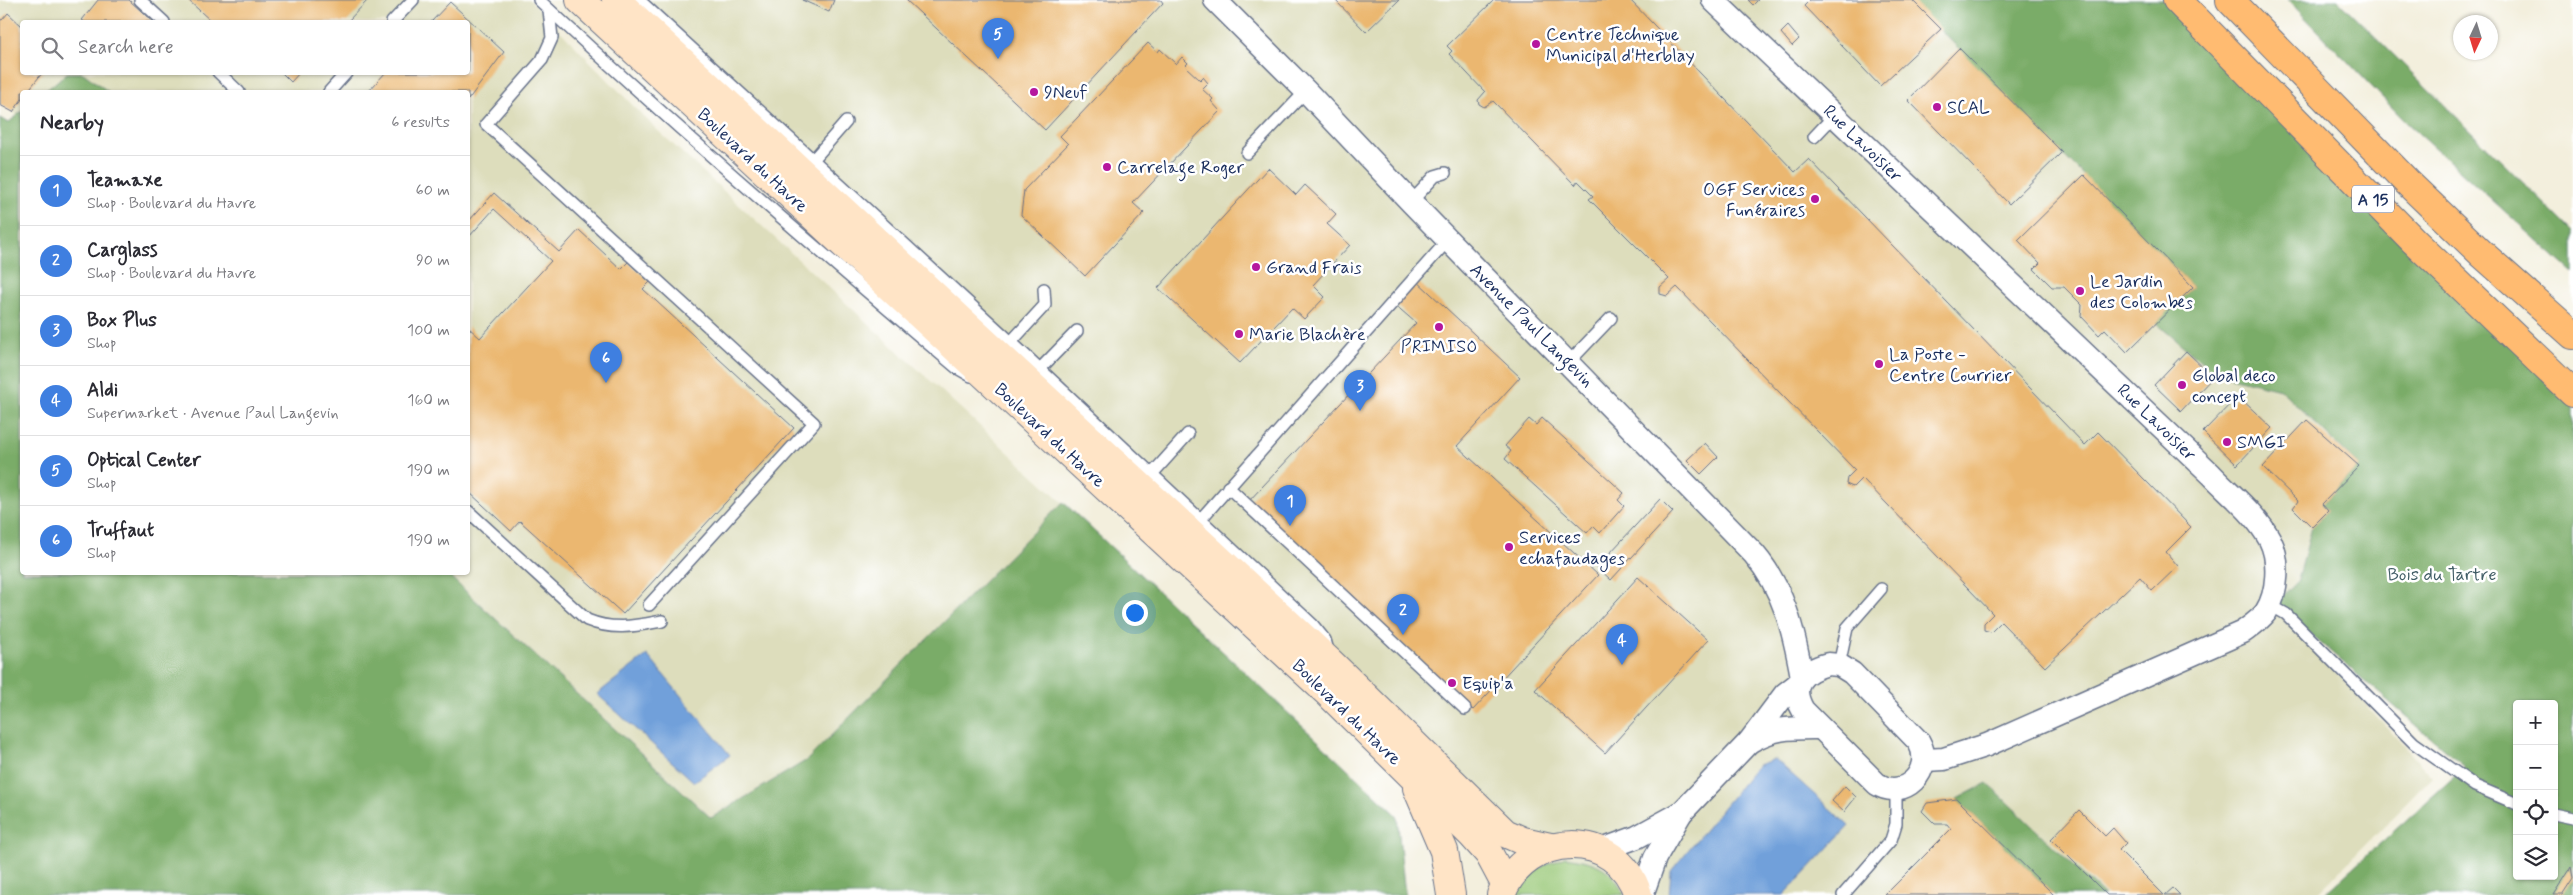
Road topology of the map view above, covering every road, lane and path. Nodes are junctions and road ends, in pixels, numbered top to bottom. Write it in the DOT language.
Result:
graph roads {
  1 [pos="140,0"];
  2 [pos="158,0"];
  3 [pos="413,0"];
  4 [pos="539,0"];
  5 [pos="580,0"];
  6 [pos="616,0"];
  7 [pos="639,0"];
  8 [pos="1215,0"];
  9 [pos="1713,0"];
  10 [pos="2177,0"];
  11 [pos="2230,0"];
  12 [pos="150,9"];
  13 [pos="549,10"];
  14 [pos="162,20"];
  15 [pos="394,20"];
  16 [pos="221,75"];
  17 [pos="344,75"];
  18 [pos="238,90"];
  19 [pos="331,90"];
  20 [pos="1306,91"];
  21 [pos="1834,116"];
  22 [pos="846,122"];
  23 [pos="1814,137"];
  24 [pos="1247,153"];
  25 [pos="812,161"];
  26 [pos="1446,173"];
  27 [pos="1411,202"];
  28 [pos="1448,240"];
  29 [pos="1044,288"];
  30 [pos="1611,318"];
  31 [pos="1078,331"];
  32 [pos="2573,335"];
  33 [pos="1011,342"];
  34 [pos="2534,357"];
  35 [pos="1570,362"];
  36 [pos="1040,369"];
  37 [pos="2573,393"];
  38 [pos="1009,397"];
  39 [pos="2573,399"];
  40 [pos="1188,434"];
  41 [pos="1152,474"];
  42 [pos="1228,487"];
  43 [pos="470,513"];
  44 [pos="1200,520"];
  45 [pos="1881,589"];
  46 [pos="649,605"];
  47 [pos="2270,605"];
  48 [pos="662,621"];
  49 [pos="1331,663"];
  50 [pos="1839,666"];
  51 [pos="1800,680"];
  52 [pos="1465,709"];
  53 [pos="1819,728"];
  54 [pos="1749,742"];
  55 [pos="1924,760"];
  56 [pos="1412,775"];
  57 [pos="1896,789"];
  58 [pos="2513,802"];
  59 [pos="1680,813"];
  60 [pos="2558,815"];
  61 [pos="2573,818"];
  62 [pos="1550,847"];
  63 [pos="1599,851"];
  64 [pos="1503,889"];
  65 [pos="1451,895"];
  66 [pos="1638,895"];
  67 [pos="1642,895"];
  68 [pos="1843,895"];
  1 -- 12 [label="lane"];
  2 -- 12 [label="lane"];
  3 -- 15 [label="lane"];
  4 -- 13 [label="lane"];
  5 -- 38 [label="main road, Boulevard du Havre"];
  6 -- 49 [label="main road, Boulevard du Havre"];
  7 -- 25 [label="lane"];
  8 -- 20 [label="street, Avenue Paul Langevin"];
  9 -- 21 [label="street, Rue Lavoisier"];
  10 -- 34 [label="highway, A 15"];
  11 -- 32 [label="highway, A 15"];
  12 -- 14 [label="lane"];
  13 -- 38 [label="lane"];
  13 -- 46 [label="lane"];
  16 -- 18 [label="lane"];
  17 -- 19 [label="lane"];
  20 -- 24 [label="lane"];
  20 -- 27 [label="street, Avenue Paul Langevin"];
  21 -- 23 [label="lane"];
  21 -- 47 [label="street, Rue Lavoisier"];
  22 -- 25 [label="lane"];
  25 -- 33 [label="lane"];
  26 -- 27 [label="lane"];
  27 -- 28 [label="street, Avenue Paul Langevin"];
  28 -- 35 [label="street, Avenue Paul Langevin"];
  28 -- 42 [label="lane"];
  29 -- 33 [label="lane"];
  30 -- 35 [label="lane"];
  31 -- 36 [label="lane"];
  33 -- 36 [label="lane"];
  34 -- 37 [label="highway, A 15"];
  34 -- 39 [label="highway"];
  35 -- 51 [label="street, Avenue Paul Langevin"];
  36 -- 41 [label="lane"];
  38 -- 56 [label="main road, Boulevard du Havre"];
  40 -- 41 [label="lane"];
  41 -- 44 [label="lane"];
  42 -- 44 [label="lane"];
  42 -- 52 [label="lane"];
  43 -- 48 [label="lane"];
  44 -- 49 [label="lane"];
  45 -- 50 [label="lane"];
  47 -- 55 [label="street"];
  47 -- 58 [label="lane"];
  49 -- 62 [label="main road, Boulevard du Havre"];
  50 -- 51 [label="street"];
  50 -- 55 [label="street"];
  51 -- 53 [label="street, Avenue Paul Langevin"];
  51 -- 54 [label="street"];
  53 -- 54 [label="street"];
  53 -- 57 [label="street, Avenue Paul Langevin"];
  54 -- 59 [label="street"];
  55 -- 57 [label="street"];
  56 -- 64 [label="main road, Boulevard du Havre"];
  56 -- 65 [label="main road"];
  57 -- 68 [label="lane"];
  59 -- 63 [label="street"];
  59 -- 67 [label="street"];
  60 -- 61 [label="lane"];
  62 -- 63 [label="main road, Boulevard du Havre"];
  62 -- 64 [label="main road, Boulevard du Havre"];
  63 -- 66 [label="main road, Boulevard du Havre"];
}
